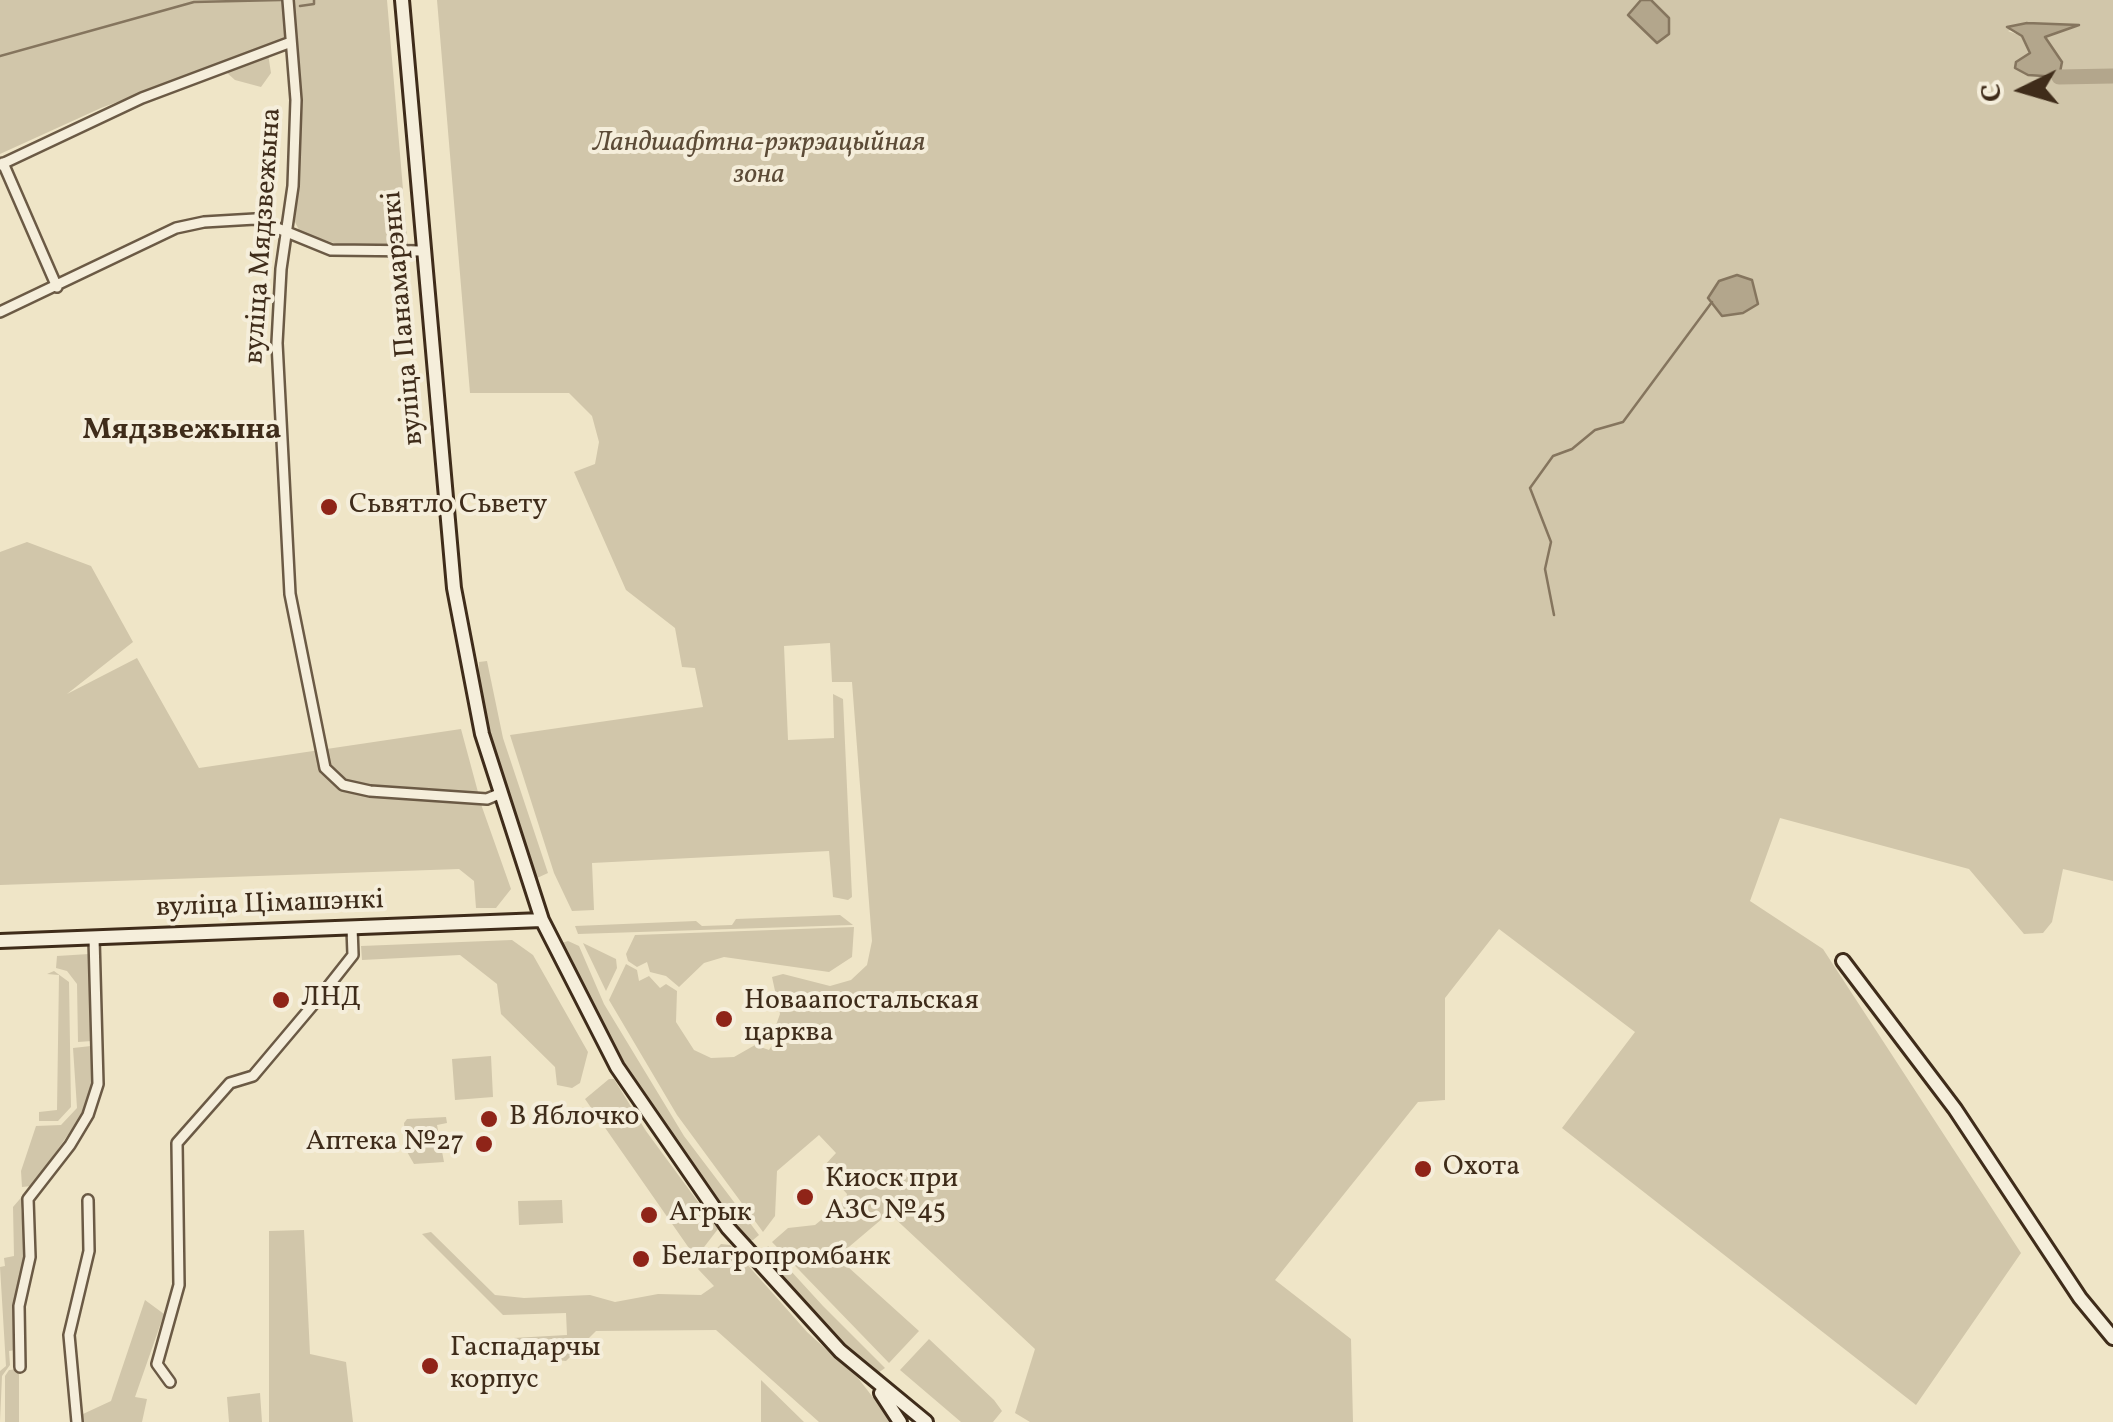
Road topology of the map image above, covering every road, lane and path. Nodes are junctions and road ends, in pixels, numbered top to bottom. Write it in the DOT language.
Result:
graph roads {
  1 [pos="288,0"];
  2 [pos="402,0"];
  3 [pos="291,42"];
  4 [pos="2,164"];
  5 [pos="286,232"];
  6 [pos="424,251"];
  7 [pos="58,287"];
  8 [pos="0,312"];
  9 [pos="499,794"];
  10 [pos="542,920"];
  11 [pos="352,927"];
  12 [pos="94,938"];
  13 [pos="0,941"];
  14 [pos="1842,961"];
  15 [pos="88,1200"];
  16 [pos="2113,1338"];
  17 [pos="20,1367"];
  18 [pos="170,1382"];
  19 [pos="875,1383"];
  20 [pos="77,1422"];
  21 [pos="900,1422"];
  22 [pos="926,1422"];
  1 -- 3 [label="street, вуліца Мядзвежына"];
  2 -- 6 [label="main road, вуліца Панамарэнкі"];
  3 -- 4 [label="street"];
  3 -- 5 [label="street, вуліца Мядзвежына"];
  4 -- 7 [label="street"];
  5 -- 6 [label="street"];
  5 -- 7 [label="street"];
  5 -- 9 [label="street, вуліца Мядзвежына"];
  6 -- 9 [label="main road, вуліца Панамарэнкі"];
  7 -- 8 [label="street"];
  9 -- 10 [label="main road, вуліца Панамарэнкі"];
  10 -- 11 [label="main road, вуліца Цімашэнкі"];
  10 -- 19 [label="main road, вуліца Панамарэнкі"];
  11 -- 12 [label="main road, вуліца Цімашэнкі"];
  11 -- 18 [label="street"];
  12 -- 13 [label="main road, вуліца Цімашэнкі"];
  12 -- 17 [label="street"];
  14 -- 16 [label="main road"];
  15 -- 20 [label="street"];
  19 -- 21 [label="main road"];
  19 -- 22 [label="main road"];
}
